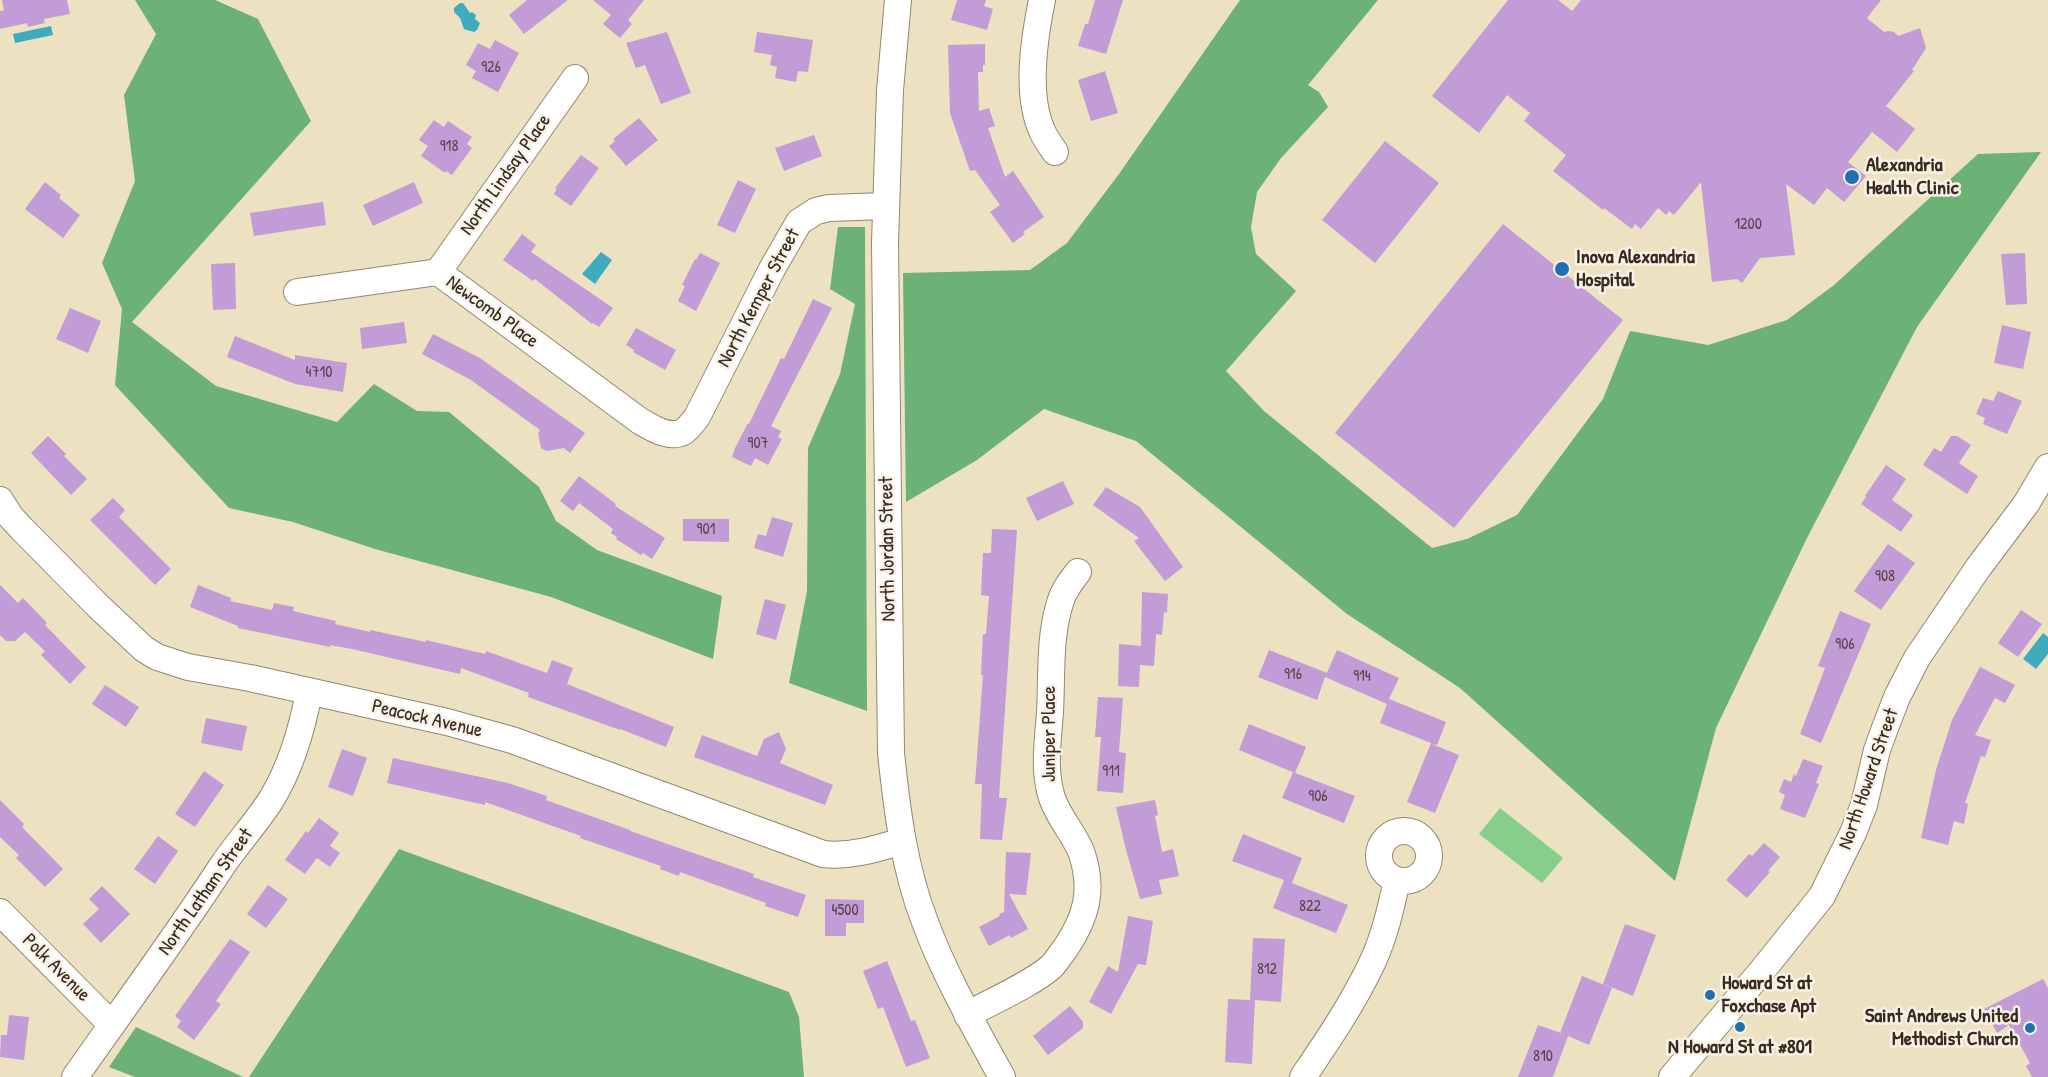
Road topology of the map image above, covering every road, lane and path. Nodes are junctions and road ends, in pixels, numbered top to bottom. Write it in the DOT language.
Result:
graph roads {
  1 [pos="898,0"];
  2 [pos="1042,0"];
  3 [pos="575,78"];
  4 [pos="1055,152"];
  5 [pos="885,206"];
  6 [pos="438,272"];
  7 [pos="297,292"];
  8 [pos="663,432"];
  9 [pos="2048,467"];
  10 [pos="0,500"];
  11 [pos="1078,572"];
  12 [pos="309,692"];
  13 [pos="902,841"];
  14 [pos="1397,880"];
  15 [pos="0,912"];
  16 [pos="967,1015"];
  17 [pos="112,1025"];
  18 [pos="75,1077"];
  19 [pos="1002,1077"];
  20 [pos="1303,1077"];
  21 [pos="1672,1077"];
  1 -- 5 [label="street, North Jordan Street"];
  2 -- 4 [label="street"];
  3 -- 6 [label="street, North Lindsay Place"];
  5 -- 8 [label="street, North Kemper Street"];
  5 -- 13 [label="street, North Jordan Street"];
  6 -- 7 [label="street, Newcomb Place"];
  6 -- 8 [label="street, Newcomb Place"];
  9 -- 21 [label="street, North Howard Street"];
  10 -- 12 [label="street, Peacock Avenue"];
  11 -- 16 [label="street, Juniper Place"];
  12 -- 13 [label="street, Peacock Avenue"];
  12 -- 17 [label="street, North Latham Street"];
  13 -- 16 [label="street, North Jordan Street"];
  14 -- 20 [label="street"];
  15 -- 17 [label="street, Polk Avenue"];
  16 -- 19 [label="street, North Jordan Street"];
  17 -- 18 [label="street, North Latham Street"];
}
